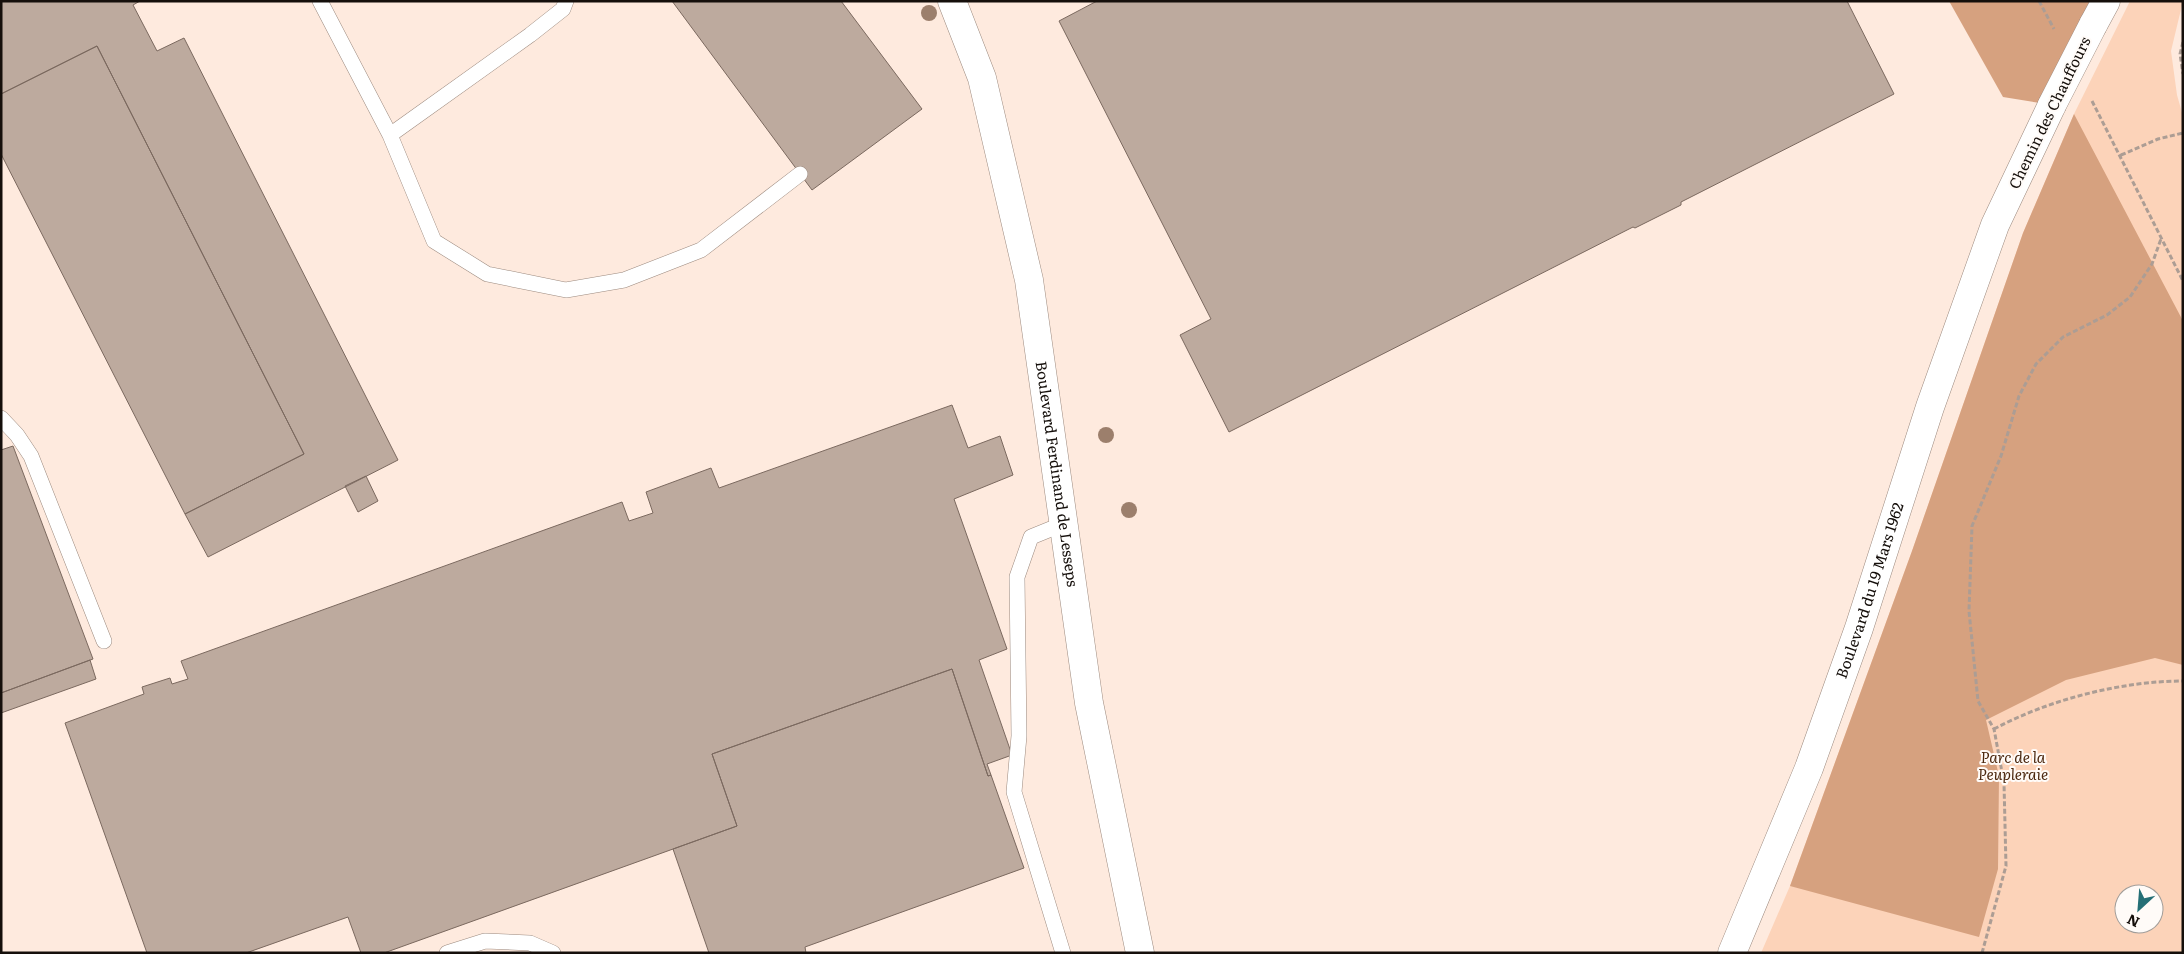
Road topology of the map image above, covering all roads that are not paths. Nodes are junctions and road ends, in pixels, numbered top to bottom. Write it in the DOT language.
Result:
graph roads {
  1 [pos="320,1"];
  2 [pos="566,1"];
  3 [pos="952,1"];
  4 [pos="2106,1"];
  5 [pos="390,135"];
  6 [pos="800,174"];
  7 [pos="1996,225"];
  8 [pos="1,418"];
  9 [pos="1064,524"];
  10 [pos="104,641"];
  11 [pos="447,953"];
  12 [pos="553,953"];
  13 [pos="1063,953"];
  14 [pos="1140,953"];
  15 [pos="1732,953"];
  1 -- 5 [label="lane"];
  2 -- 5 [label="lane"];
  3 -- 9 [label="street, Boulevard Ferdinand de Lesseps"];
  4 -- 7 [label="street, Chemin des Chauffours, bridge"];
  5 -- 6 [label="lane"];
  7 -- 15 [label="street, Boulevard du 19 Mars 1962"];
  8 -- 10 [label="lane"];
  9 -- 13 [label="lane"];
  9 -- 14 [label="street, Boulevard Ferdinand de Lesseps"];
  11 -- 12 [label="lane"];
}
